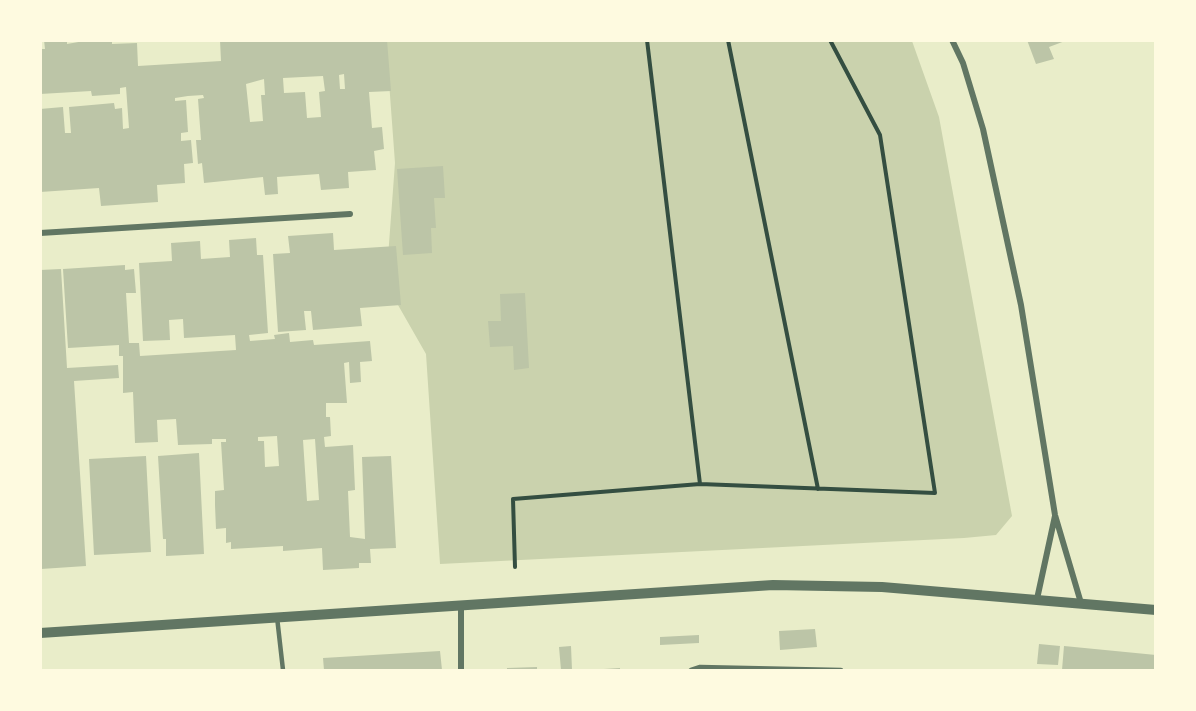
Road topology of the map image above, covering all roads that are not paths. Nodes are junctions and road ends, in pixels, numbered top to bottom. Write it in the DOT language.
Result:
graph roads {
  1 [pos="952,40"];
  2 [pos="350,214"];
  3 [pos="40,233"];
  4 [pos="1055,515"];
  5 [pos="1037,599"];
  6 [pos="1081,603"];
  7 [pos="461,606"];
  8 [pos="1155,610"];
  9 [pos="277,617"];
  10 [pos="40,633"];
  11 [pos="283,670"];
  12 [pos="461,670"];
  13 [pos="691,670"];
  14 [pos="841,670"];
  1 -- 4 [label="street"];
  2 -- 3 [label="street"];
  4 -- 5 [label="street"];
  4 -- 6 [label="street"];
  5 -- 6 [label="street"];
  5 -- 7 [label="street"];
  6 -- 8 [label="street"];
  7 -- 9 [label="street"];
  7 -- 12 [label="street"];
  9 -- 10 [label="street"];
  9 -- 11 [label="lane"];
  13 -- 14 [label="lane"];
}
